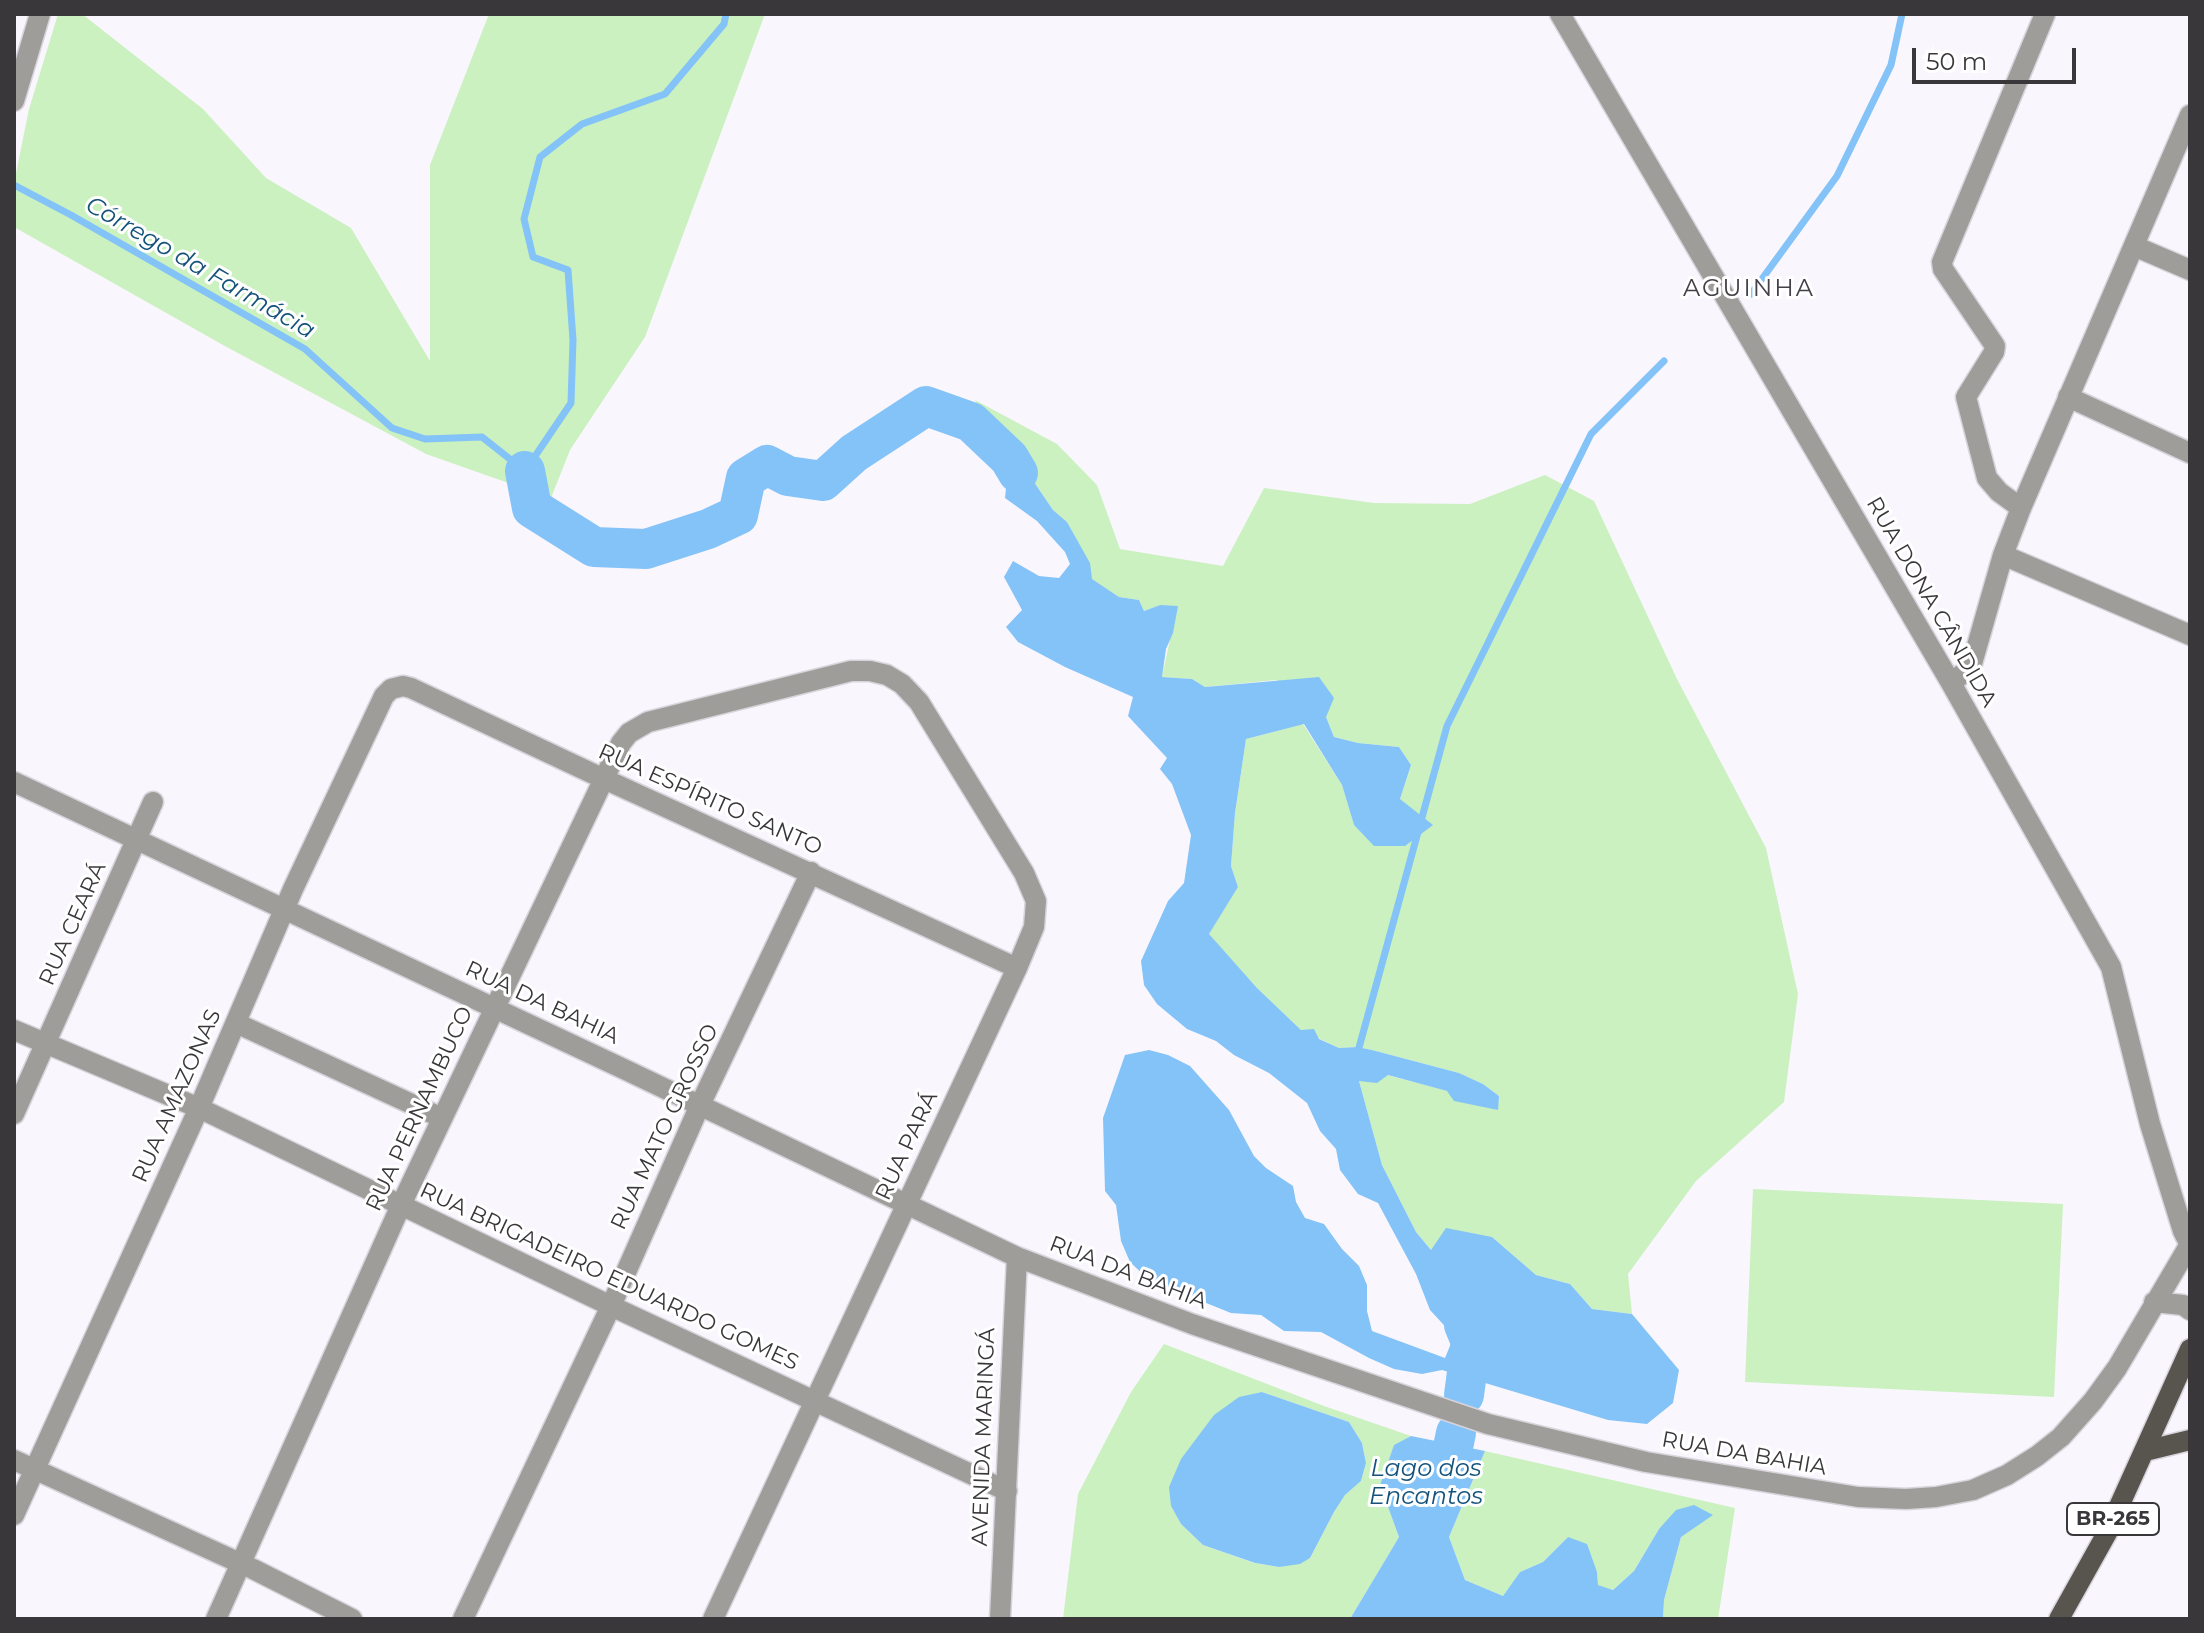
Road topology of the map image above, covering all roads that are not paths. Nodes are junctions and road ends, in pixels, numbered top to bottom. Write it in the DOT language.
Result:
graph roads {
  1 [pos="40,14"];
  2 [pos="1560,14"];
  3 [pos="2045,14"];
  4 [pos="14,101"];
  5 [pos="2190,115"];
  6 [pos="2134,246"];
  7 [pos="2190,270"];
  8 [pos="2068,397"];
  9 [pos="2190,453"];
  10 [pos="2021,508"];
  11 [pos="2003,555"];
  12 [pos="2190,635"];
  13 [pos="1951,683"];
  14 [pos="384,696"];
  15 [pos="919,702"];
  16 [pos="602,778"];
  17 [pos="14,782"];
  18 [pos="153,802"];
  19 [pos="137,840"];
  20 [pos="811,872"];
  21 [pos="284,908"];
  22 [pos="1017,968"];
  23 [pos="495,1008"];
  24 [pos="236,1023"];
  25 [pos="14,1030"];
  26 [pos="45,1045"];
  27 [pos="700,1105"];
  28 [pos="199,1108"];
  29 [pos="14,1114"];
  30 [pos="442,1118"];
  31 [pos="906,1203"];
  32 [pos="401,1205"];
  33 [pos="2190,1244"];
  34 [pos="1017,1257"];
  35 [pos="2154,1302"];
  36 [pos="611,1306"];
  37 [pos="2190,1310"];
  38 [pos="2190,1349"];
  39 [pos="2190,1396"];
  40 [pos="816,1401"];
  41 [pos="2166,1404"];
  42 [pos="2190,1440"];
  43 [pos="2145,1451"];
  44 [pos="14,1460"];
  45 [pos="34,1469"];
  46 [pos="1007,1491"];
  47 [pos="14,1515"];
  48 [pos="241,1564"];
  49 [pos="216,1619"];
  50 [pos="352,1619"];
  51 [pos="463,1619"];
  52 [pos="713,1619"];
  53 [pos="1000,1619"];
  54 [pos="2059,1619"];
  1 -- 4 [label="street"];
  2 -- 13 [label="street, RUA DONA CÂNDIDA"];
  3 -- 10 [label="street"];
  5 -- 6 [label="street"];
  6 -- 7 [label="street"];
  6 -- 8 [label="street"];
  8 -- 9 [label="street"];
  8 -- 10 [label="street"];
  10 -- 11 [label="street"];
  11 -- 12 [label="street"];
  11 -- 13 [label="street"];
  13 -- 33 [label="street, RUA DONA CÂNDIDA"];
  14 -- 16 [label="street, RUA ESPÍRITO SANTO"];
  14 -- 21 [label="street, RUA AMAZONAS"];
  15 -- 16 [label="street, RUA PERNAMBUCO"];
  15 -- 22 [label="street, RUA PARÁ"];
  16 -- 20 [label="street, RUA ESPÍRITO SANTO"];
  16 -- 23 [label="street, RUA PERNAMBUCO"];
  17 -- 19 [label="street, RUA DA BAHIA"];
  18 -- 19 [label="street, RUA CEARÁ"];
  19 -- 21 [label="street, RUA DA BAHIA"];
  19 -- 26 [label="street, RUA CEARÁ"];
  20 -- 22 [label="street, RUA ESPÍRITO SANTO"];
  20 -- 27 [label="street, RUA MATO GROSSO"];
  21 -- 23 [label="street, RUA DA BAHIA"];
  21 -- 24 [label="street, RUA AMAZONAS"];
  22 -- 31 [label="street, RUA PARÁ"];
  23 -- 27 [label="street, RUA DA BAHIA"];
  23 -- 30 [label="street, RUA PERNAMBUCO"];
  24 -- 28 [label="street, RUA AMAZONAS"];
  24 -- 30 [label="street"];
  25 -- 26 [label="street, RUA BRIGADEIRO EDUARDO GOMES"];
  26 -- 28 [label="street, RUA BRIGADEIRO EDUARDO GOMES"];
  26 -- 29 [label="street, RUA CEARÁ"];
  27 -- 31 [label="street, RUA DA BAHIA"];
  27 -- 36 [label="street, RUA MATO GROSSO"];
  28 -- 32 [label="street, RUA BRIGADEIRO EDUARDO GOMES"];
  28 -- 45 [label="street, RUA AMAZONAS"];
  30 -- 32 [label="street, RUA PERNAMBUCO"];
  31 -- 34 [label="street, RUA DA BAHIA"];
  31 -- 40 [label="street, RUA PARÁ"];
  32 -- 36 [label="street, RUA BRIGADEIRO EDUARDO GOMES"];
  32 -- 48 [label="street, RUA PERNAMBUCO"];
  33 -- 35 [label="street, RUA DA BAHIA"];
  34 -- 35 [label="street, RUA DA BAHIA"];
  34 -- 46 [label="street, AVENIDA MARINGÁ"];
  35 -- 37 [label="street"];
  36 -- 40 [label="street, RUA BRIGADEIRO EDUARDO GOMES"];
  36 -- 51 [label="street, RUA MATO GROSSO"];
  38 -- 41 [label="main road, BR-265"];
  39 -- 41 [label="main road"];
  40 -- 46 [label="street, RUA BRIGADEIRO EDUARDO GOMES"];
  40 -- 52 [label="street, RUA PARÁ"];
  41 -- 43 [label="main road, BR-265"];
  42 -- 43 [label="main road"];
  43 -- 54 [label="main road, BR-265"];
  44 -- 45 [label="street"];
  45 -- 47 [label="street, RUA AMAZONAS"];
  45 -- 48 [label="street"];
  46 -- 53 [label="street, AVENIDA MARINGÁ"];
  48 -- 49 [label="street, RUA PERNAMBUCO"];
  48 -- 50 [label="street"];
}
